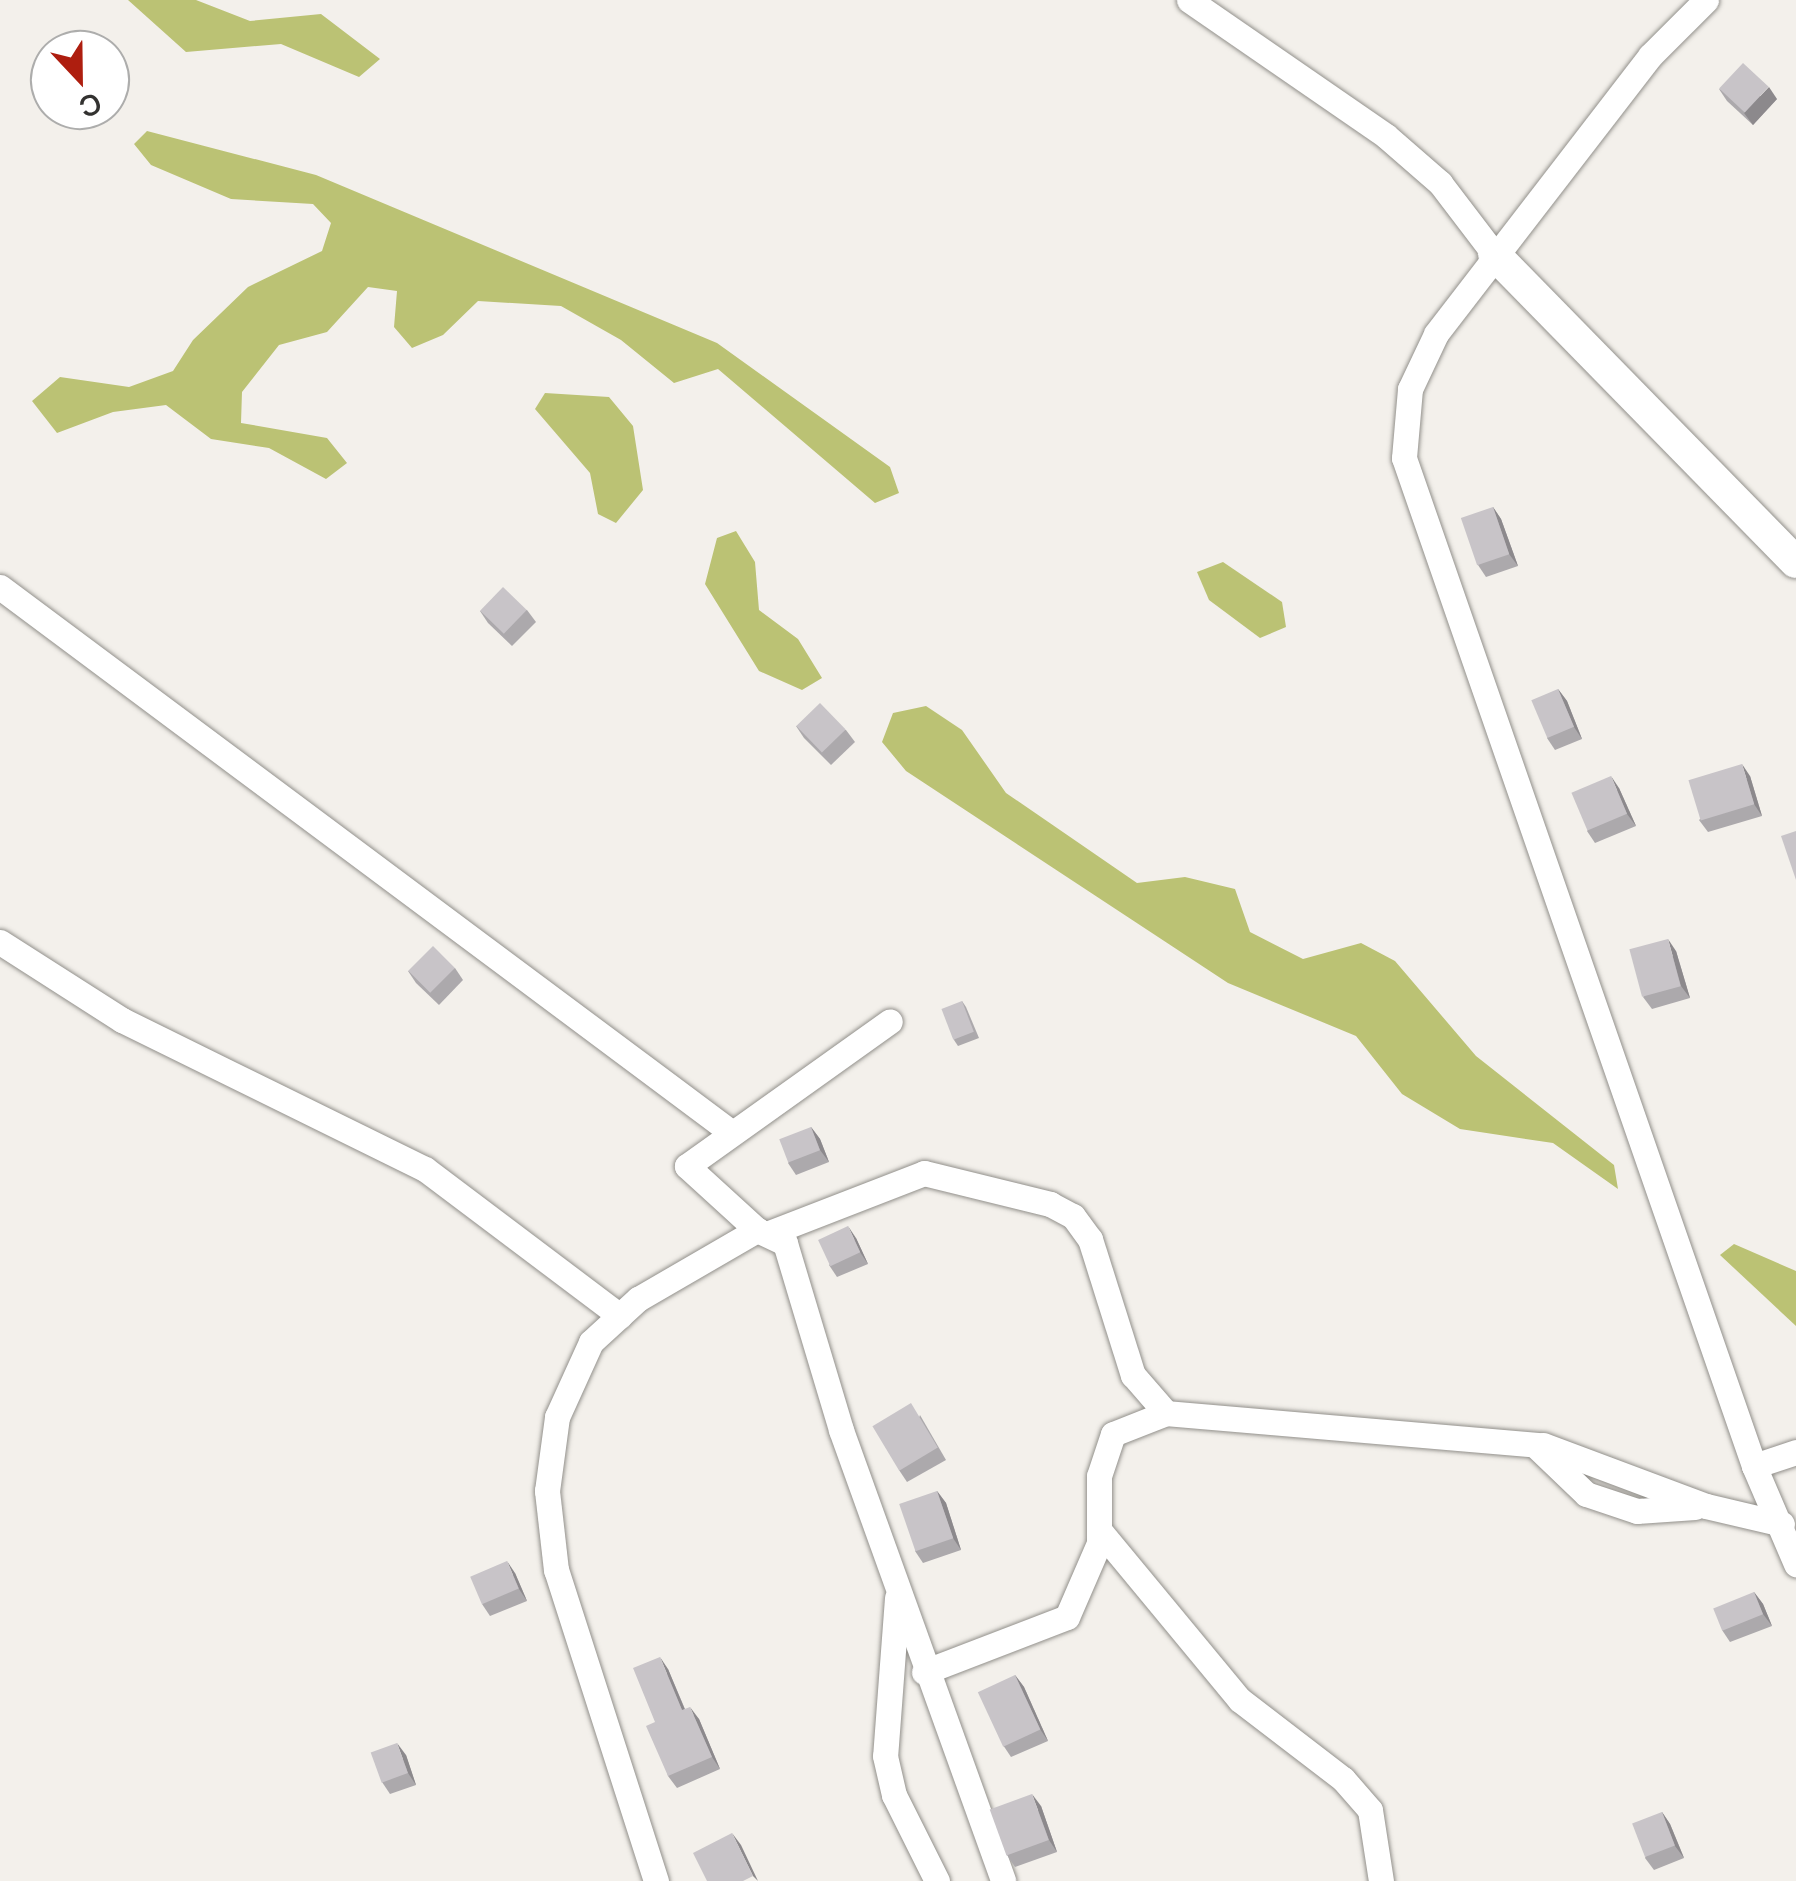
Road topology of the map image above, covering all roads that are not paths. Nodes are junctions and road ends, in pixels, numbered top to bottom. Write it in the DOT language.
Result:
graph roads {
  1 [pos="1188,0"];
  2 [pos="1706,0"];
  3 [pos="1494,254"];
  4 [pos="1794,556"];
  5 [pos="0,587"];
  6 [pos="0,942"];
  7 [pos="890,1021"];
  8 [pos="731,1132"];
  9 [pos="764,1231"];
  10 [pos="620,1316"];
  11 [pos="1166,1413"];
  12 [pos="1796,1452"];
  13 [pos="1754,1466"];
  14 [pos="1782,1524"];
  15 [pos="1100,1531"];
  16 [pos="1796,1564"];
  17 [pos="898,1588"];
  18 [pos="889,1667"];
  19 [pos="924,1672"];
  20 [pos="936,1703"];
  21 [pos="656,1881"];
  22 [pos="937,1881"];
  23 [pos="1002,1881"];
  24 [pos="1381,1881"];
  1 -- 3 [label="street"];
  2 -- 3 [label="street"];
  3 -- 4 [label="street"];
  3 -- 13 [label="street"];
  5 -- 8 [label="street"];
  6 -- 10 [label="street"];
  7 -- 8 [label="street"];
  8 -- 9 [label="street"];
  9 -- 10 [label="street"];
  9 -- 11 [label="street"];
  9 -- 17 [label="street"];
  10 -- 21 [label="street"];
  11 -- 14 [label="street"];
  11 -- 15 [label="street"];
  12 -- 13 [label="street"];
  13 -- 14 [label="street"];
  14 -- 16 [label="street"];
  15 -- 19 [label="street"];
  15 -- 24 [label="street"];
  17 -- 18 [label="street"];
  17 -- 19 [label="street"];
  18 -- 20 [label="street"];
  18 -- 22 [label="street"];
  19 -- 20 [label="street"];
  20 -- 23 [label="street"];
}
